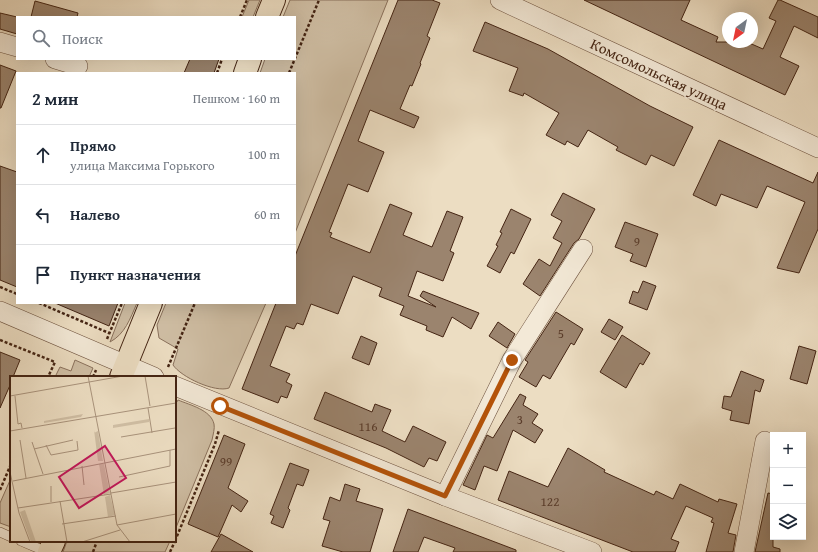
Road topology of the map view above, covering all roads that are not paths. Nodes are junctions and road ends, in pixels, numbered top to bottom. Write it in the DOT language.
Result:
graph roads {
  1 [pos="274,0"];
  2 [pos="500,0"];
  3 [pos="268,16"];
  4 [pos="0,42"];
  5 [pos="16,47"];
  6 [pos="58,60"];
  7 [pos="250,60"];
  8 [pos="78,66"];
  9 [pos="245,72"];
  10 [pos="818,148"];
  11 [pos="583,249"];
  12 [pos="151,304"];
  13 [pos="0,311"];
  14 [pos="124,371"];
  15 [pos="153,376"];
  16 [pos="176,383"];
  17 [pos="766,441"];
  18 [pos="445,496"];
  19 [pos="0,532"];
  20 [pos="10,537"];
  21 [pos="23,542"];
  22 [pos="53,542"];
  23 [pos="48,552"];
  24 [pos="592,552"];
  25 [pos="744,552"];
  1 -- 3 [label="main road"];
  2 -- 10 [label="street, Комсомольская улица"];
  4 -- 5 [label="street"];
  6 -- 8 [label="street"];
  7 -- 9 [label="main road"];
  11 -- 18 [label="street"];
  12 -- 14 [label="main road"];
  13 -- 14 [label="street"];
  14 -- 15 [label="street"];
  16 -- 18 [label="street"];
  17 -- 25 [label="street"];
  18 -- 24 [label="street"];
  19 -- 20 [label="lane"];
  21 -- 23 [label="lane"];
  22 -- 23 [label="main road"];
}
